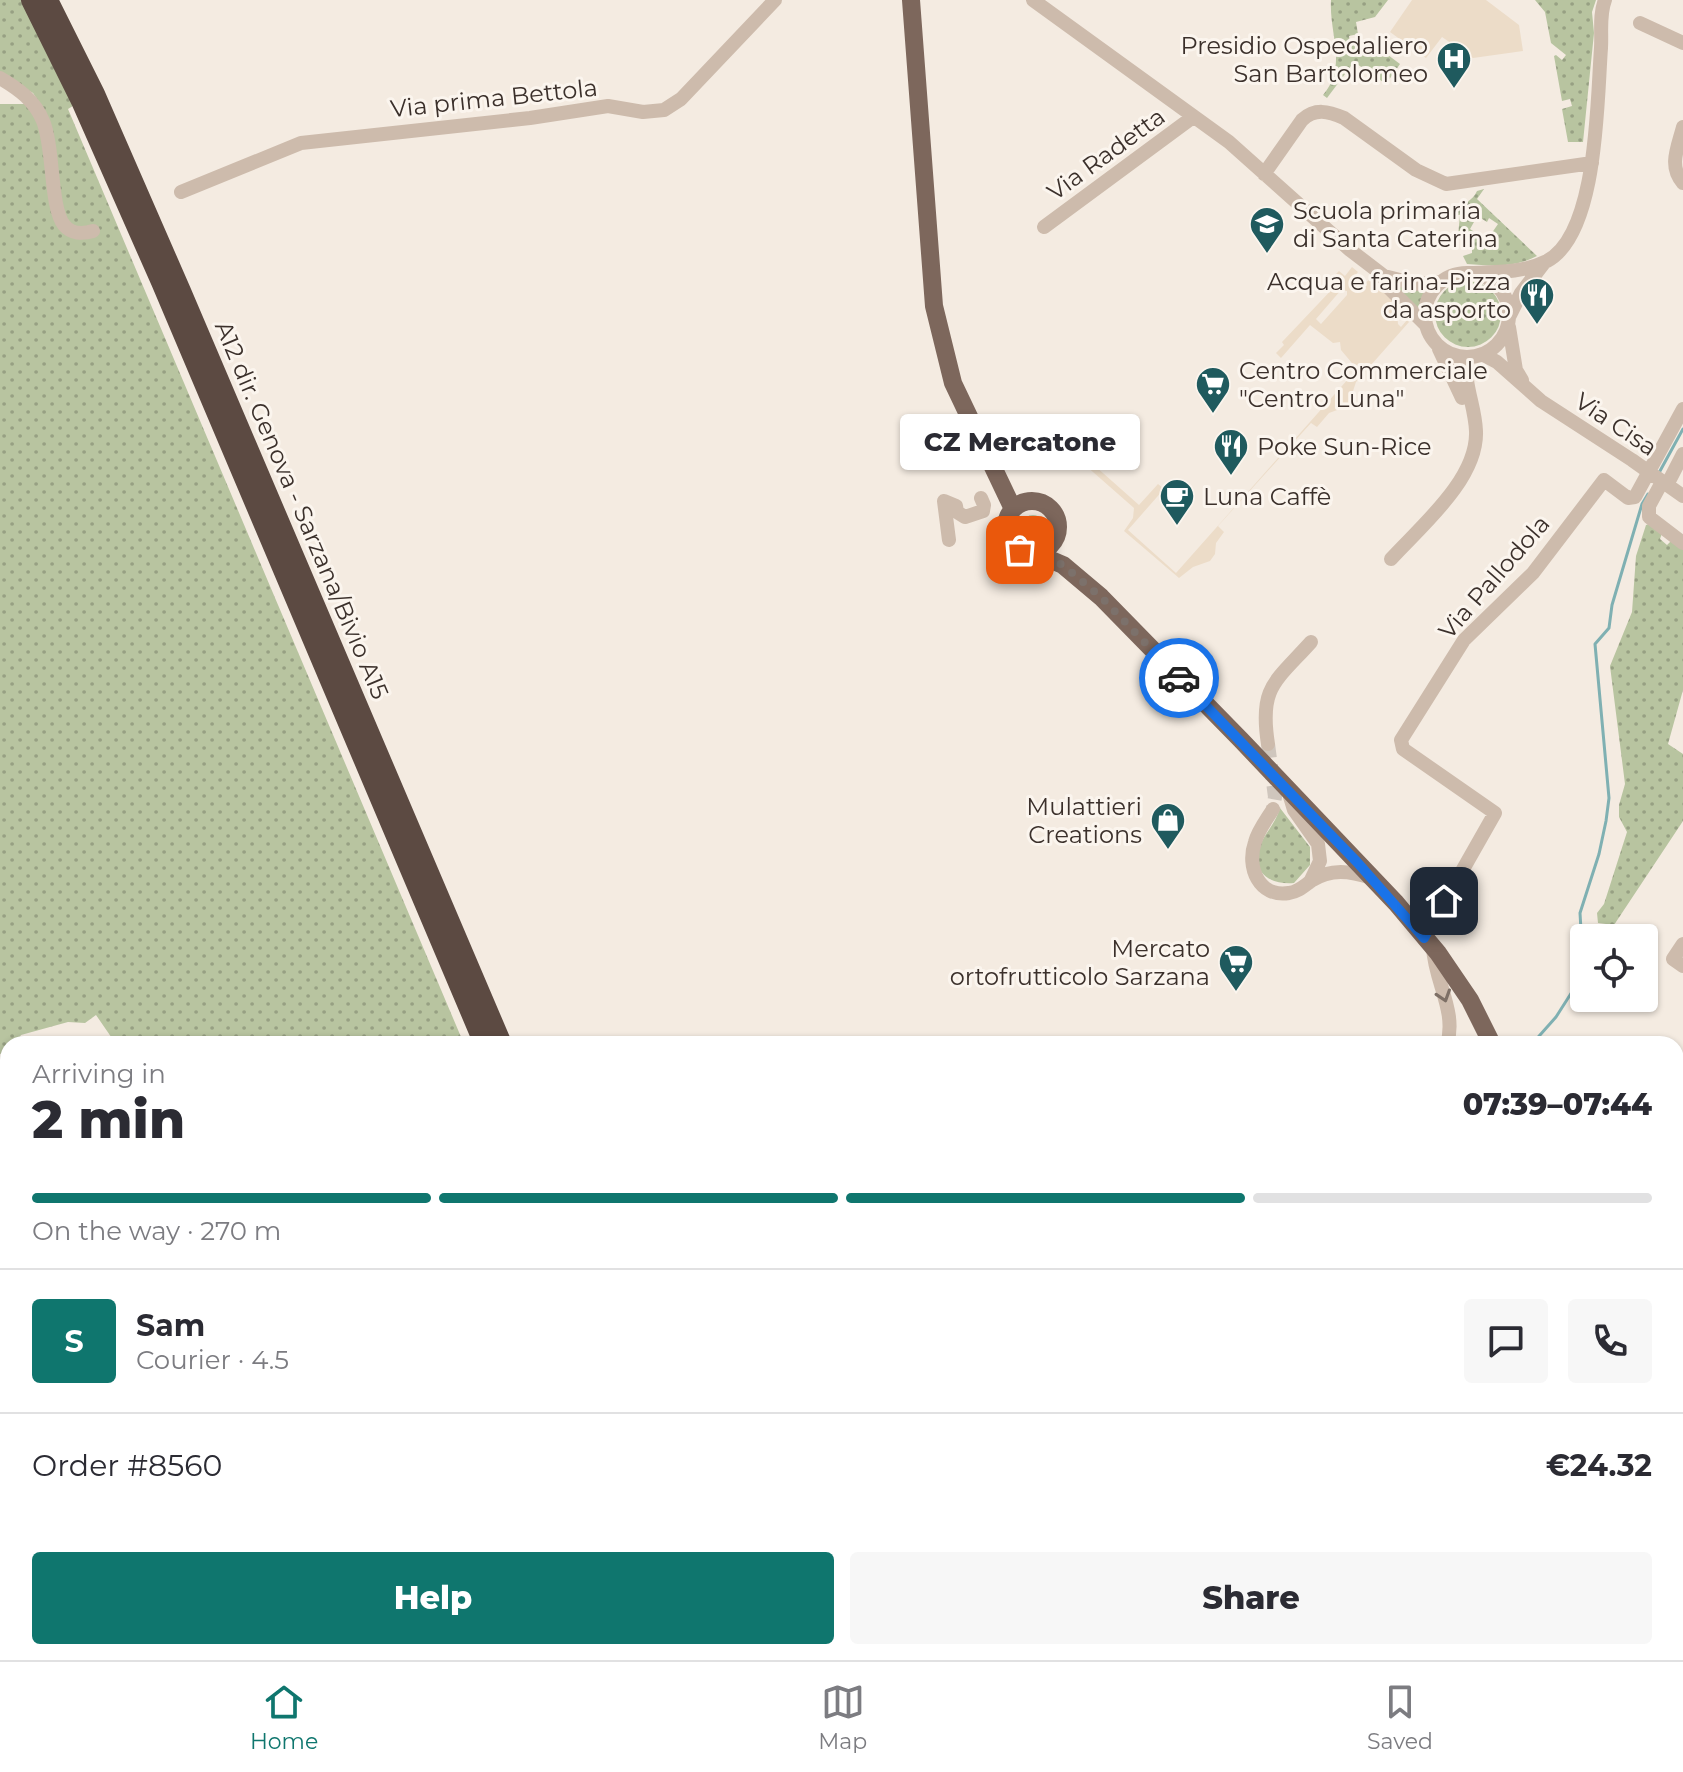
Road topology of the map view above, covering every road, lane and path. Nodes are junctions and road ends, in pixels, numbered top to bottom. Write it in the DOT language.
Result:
graph roads {
  1 [pos="31,0"];
  2 [pos="48,0"];
  3 [pos="775,0"];
  4 [pos="911,0"];
  5 [pos="1033,0"];
  6 [pos="1605,0"];
  7 [pos="1640,23"];
  8 [pos="1683,43"];
  9 [pos="0,78"];
  10 [pos="1193,117"];
  11 [pos="1683,127"];
  12 [pos="1592,163"];
  13 [pos="1264,174"];
  14 [pos="1683,183"];
  15 [pos="181,192"];
  16 [pos="1044,227"];
  17 [pos="93,231"];
  18 [pos="1357,256"];
  19 [pos="1544,262"];
  20 [pos="1469,273"];
  21 [pos="1441,282"];
  22 [pos="1509,318"];
  23 [pos="1426,325"];
  24 [pos="1435,342"];
  25 [pos="1475,356"];
  26 [pos="1541,401"];
  27 [pos="1683,409"];
  28 [pos="1476,432"];
  29 [pos="984,452"];
  30 [pos="1683,454"];
  31 [pos="1021,455"];
  32 [pos="1648,472"];
  33 [pos="1664,483"];
  34 [pos="1683,496"];
  35 [pos="981,498"];
  36 [pos="1035,501"];
  37 [pos="1013,509"];
  38 [pos="1057,533"];
  39 [pos="949,540"];
  40 [pos="1683,543"];
  41 [pos="1035,553"];
  42 [pos="1391,559"];
  43 [pos="1101,597"];
  44 [pos="1311,642"];
  45 [pos="1268,744"];
  46 [pos="1288,790"];
  47 [pos="1273,809"];
  48 [pos="1326,829"];
  49 [pos="1373,878"];
  50 [pos="1309,883"];
  51 [pos="1428,943"];
  52 [pos="1683,944"];
  53 [pos="1683,966"];
  54 [pos="481,1036"];
  55 [pos="499,1036"];
  56 [pos="1448,1036"];
  57 [pos="1488,1036"];
  1 -- 54 [label="highway"];
  2 -- 55 [label="highway, A12 dir. Genova - Sarzana/Bivio A15"];
  3 -- 15 [label="street, Via prima Bettola"];
  4 -- 29 [label="main road"];
  5 -- 10 [label="street"];
  6 -- 12 [label="street"];
  7 -- 8 [label="street"];
  9 -- 17 [label="street"];
  10 -- 13 [label="street"];
  10 -- 16 [label="street, Via Radetta"];
  11 -- 14 [label="street"];
  12 -- 13 [label="street"];
  12 -- 19 [label="street"];
  13 -- 18 [label="street"];
  18 -- 21 [label="street"];
  18 -- 23 [label="street"];
  19 -- 20 [label="street"];
  19 -- 22 [label="street"];
  20 -- 21 [label="street"];
  20 -- 22 [label="street"];
  21 -- 23 [label="street"];
  22 -- 25 [label="street"];
  22 -- 26 [label="street, Via Cisa"];
  23 -- 24 [label="street"];
  24 -- 25 [label="street"];
  24 -- 28 [label="street"];
  25 -- 26 [label="street, Via Cisa"];
  25 -- 28 [label="street"];
  26 -- 32 [label="street, Via Cisa"];
  27 -- 32 [label="street"];
  28 -- 42 [label="street"];
  29 -- 31 [label="street"];
  29 -- 36 [label="main road"];
  29 -- 37 [label="main road"];
  30 -- 33 [label="street, Via Cisa"];
  32 -- 33 [label="street, Via Cisa"];
  32 -- 51 [label="street, Via Pallodola"];
  33 -- 34 [label="street, Via Cisa"];
  33 -- 40 [label="street"];
  35 -- 39 [label="street"];
  36 -- 37 [label="main road"];
  36 -- 38 [label="main road"];
  37 -- 41 [label="main road"];
  38 -- 41 [label="main road"];
  38 -- 43 [label="main road"];
  41 -- 43 [label="main road"];
  43 -- 46 [label="main road"];
  44 -- 45 [label="street"];
  46 -- 48 [label="main road"];
  46 -- 50 [label="street"];
  47 -- 50 [label="street"];
  48 -- 49 [label="main road"];
  48 -- 50 [label="street"];
  49 -- 50 [label="street"];
  49 -- 51 [label="main road"];
  51 -- 56 [label="street, one-way"];
  51 -- 57 [label="main road"];
  52 -- 53 [label="street"];
}
